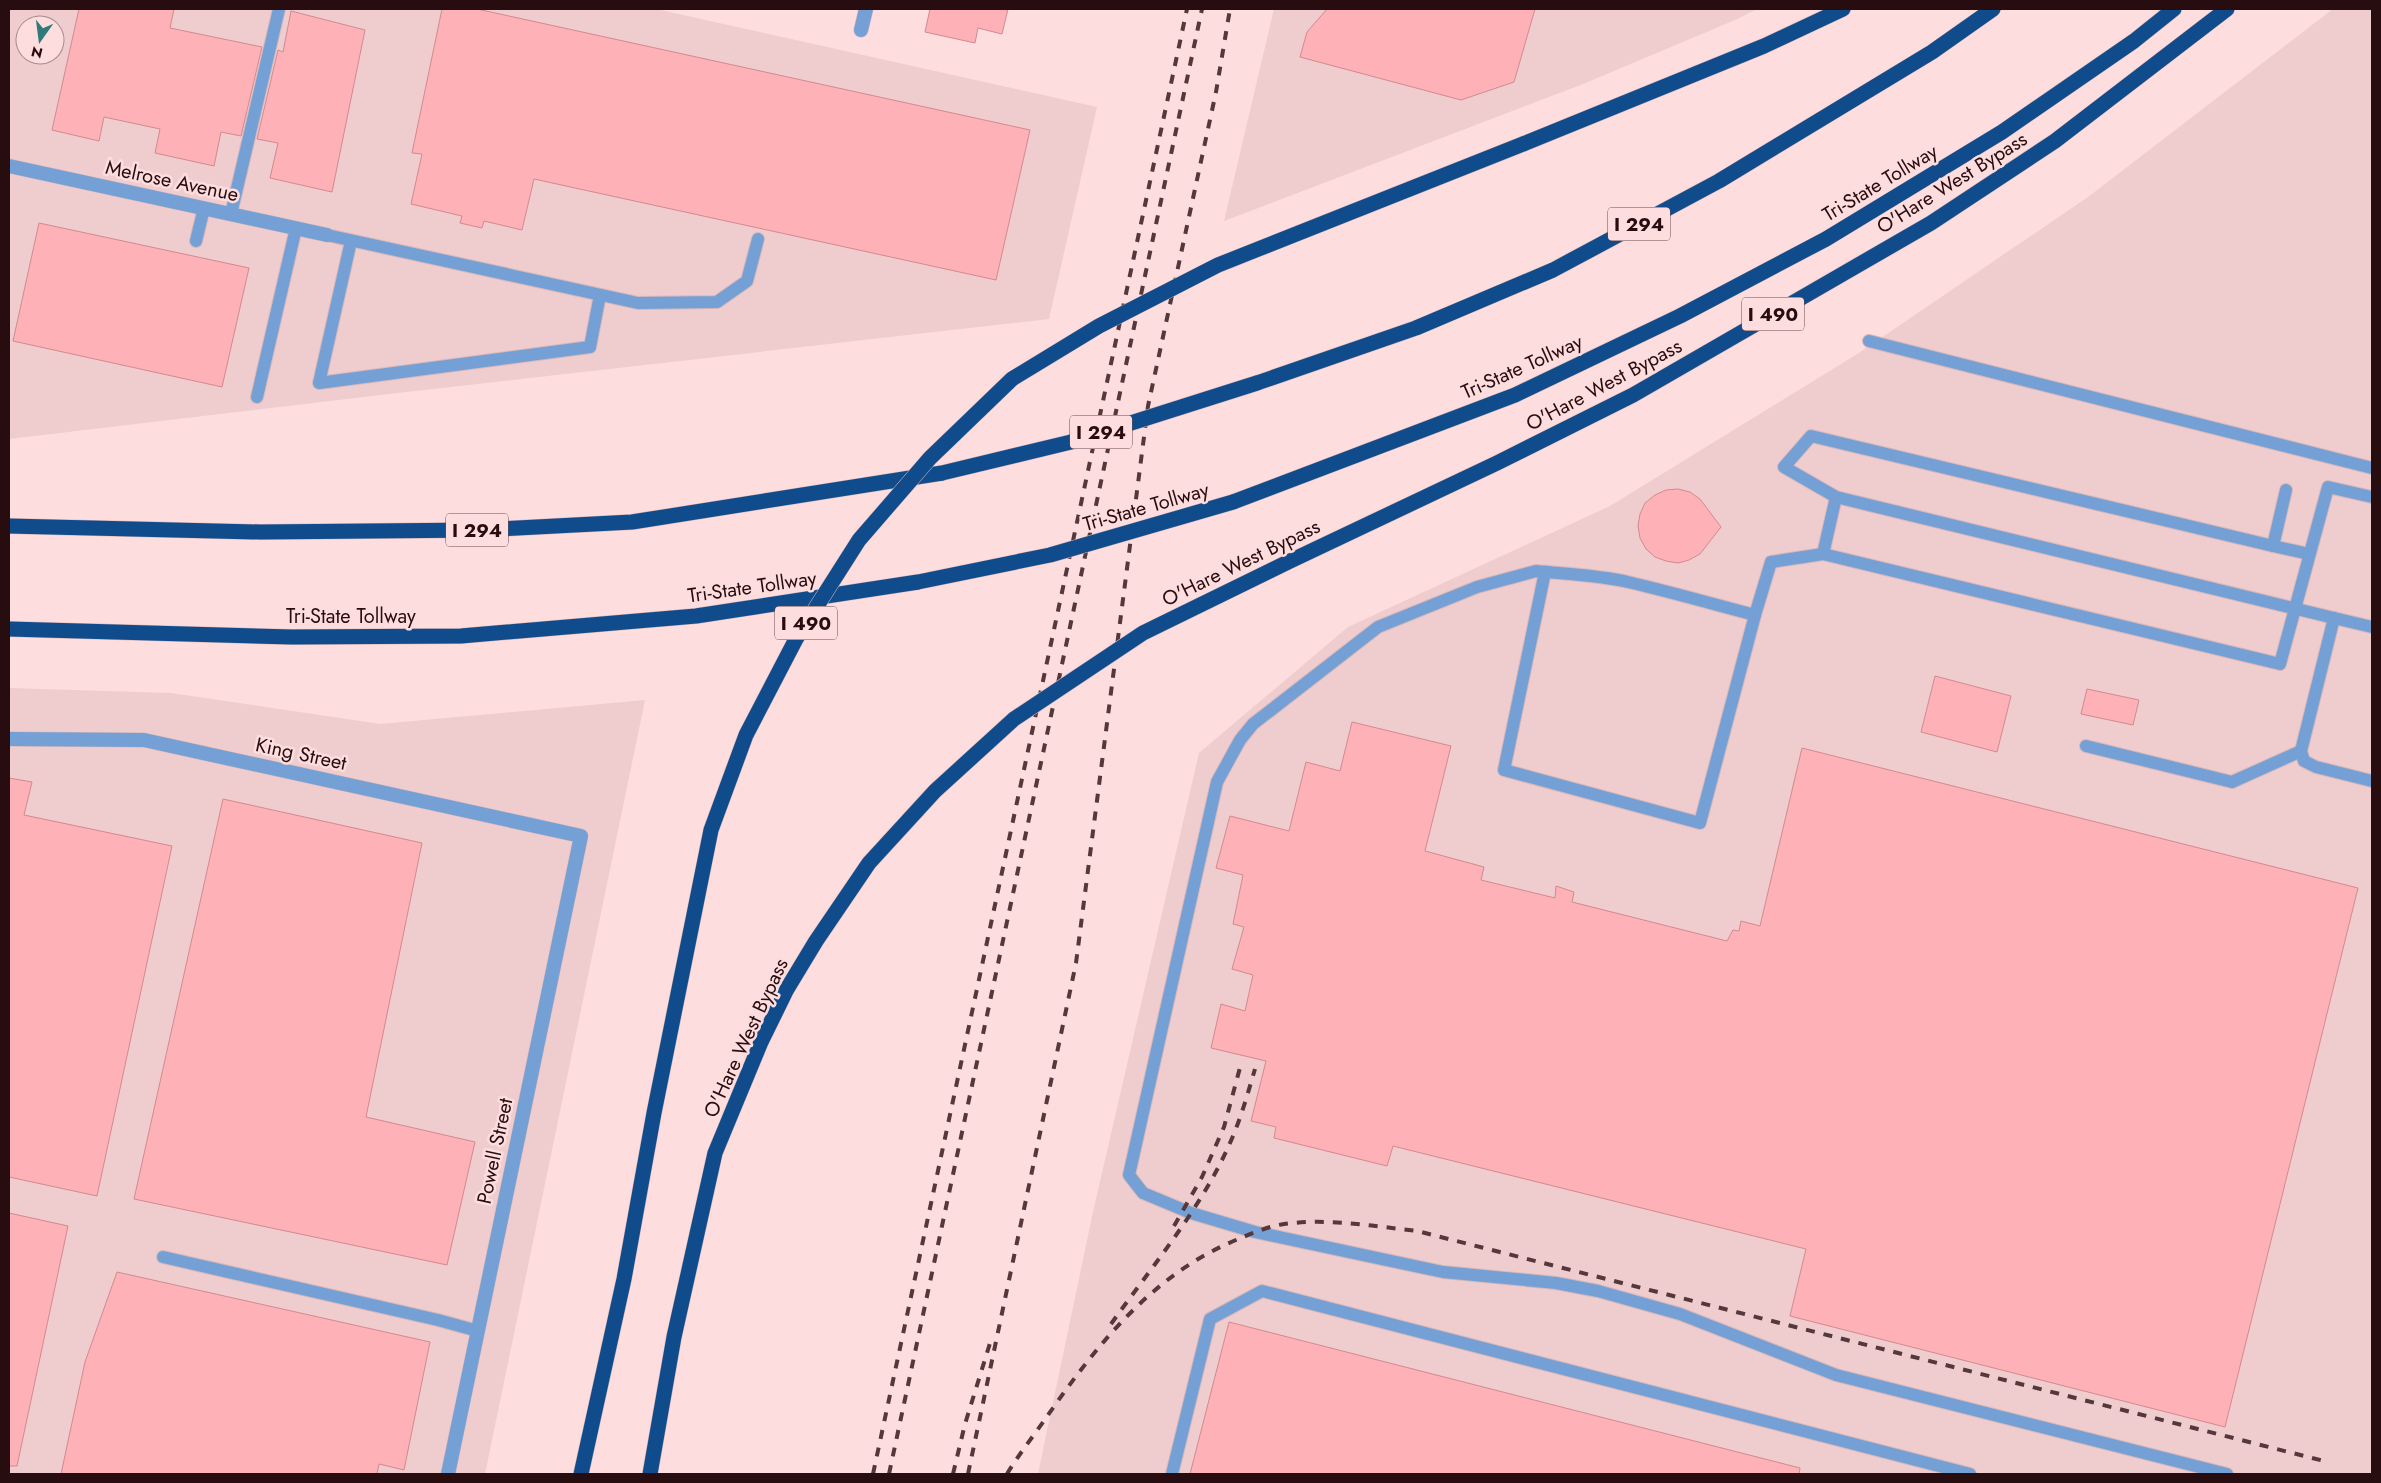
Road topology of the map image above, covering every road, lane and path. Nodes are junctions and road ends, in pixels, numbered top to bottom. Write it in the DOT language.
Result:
graph roads {
  1 [pos="279,9"];
  2 [pos="866,9"];
  3 [pos="1843,9"];
  4 [pos="1993,9"];
  5 [pos="2174,9"];
  6 [pos="2227,9"];
  7 [pos="861,30"];
  8 [pos="9,166"];
  9 [pos="204,208"];
  10 [pos="230,214"];
  11 [pos="296,228"];
  12 [pos="327,235"];
  13 [pos="758,239"];
  14 [pos="351,240"];
  15 [pos="196,241"];
  16 [pos="600,295"];
  17 [pos="1869,341"];
  18 [pos="257,396"];
  19 [pos="2372,468"];
  20 [pos="2286,490"];
  21 [pos="1836,497"];
  22 [pos="2372,498"];
  23 [pos="9,526"];
  24 [pos="2273,546"];
  25 [pos="1823,554"];
  26 [pos="2309,554"];
  27 [pos="1544,572"];
  28 [pos="2294,608"];
  29 [pos="1755,615"];
  30 [pos="2334,618"];
  31 [pos="2372,627"];
  32 [pos="9,629"];
  33 [pos="9,739"];
  34 [pos="2086,746"];
  35 [pos="2301,752"];
  36 [pos="2372,781"];
  37 [pos="581,836"];
  38 [pos="163,1257"];
  39 [pos="478,1331"];
  40 [pos="448,1474"];
  41 [pos="581,1474"];
  42 [pos="650,1474"];
  43 [pos="1172,1474"];
  44 [pos="1970,1474"];
  45 [pos="2227,1474"];
  1 -- 10 [label="lane"];
  2 -- 7 [label="street"];
  3 -- 41 [label="highway, I 490, bridge"];
  4 -- 23 [label="highway, I 294, bridge"];
  5 -- 32 [label="highway, Tri-State Tollway, bridge"];
  6 -- 42 [label="highway, O'Hare West Bypass / I 490, bridge"];
  8 -- 9 [label="street, Melrose Avenue"];
  9 -- 10 [label="street, Melrose Avenue"];
  9 -- 15 [label="lane"];
  10 -- 11 [label="street, Melrose Avenue"];
  11 -- 12 [label="street, Melrose Avenue"];
  11 -- 18 [label="lane"];
  12 -- 14 [label="lane"];
  13 -- 16 [label="lane"];
  14 -- 16 [label="lane"];
  14 -- 16 [label="lane"];
  17 -- 19 [label="lane"];
  20 -- 24 [label="lane"];
  21 -- 24 [label="lane"];
  21 -- 25 [label="lane"];
  21 -- 28 [label="lane"];
  22 -- 26 [label="lane"];
  24 -- 26 [label="lane"];
  25 -- 28 [label="lane"];
  25 -- 29 [label="lane"];
  26 -- 28 [label="lane"];
  27 -- 29 [label="lane"];
  27 -- 29 [label="lane"];
  27 -- 45 [label="lane"];
  28 -- 30 [label="lane"];
  30 -- 31 [label="lane"];
  30 -- 35 [label="lane"];
  33 -- 37 [label="street, King Street"];
  34 -- 35 [label="lane"];
  35 -- 36 [label="lane"];
  37 -- 39 [label="street, Powell Street"];
  38 -- 39 [label="lane"];
  39 -- 40 [label="street, Powell Street"];
  43 -- 44 [label="lane"];
}
